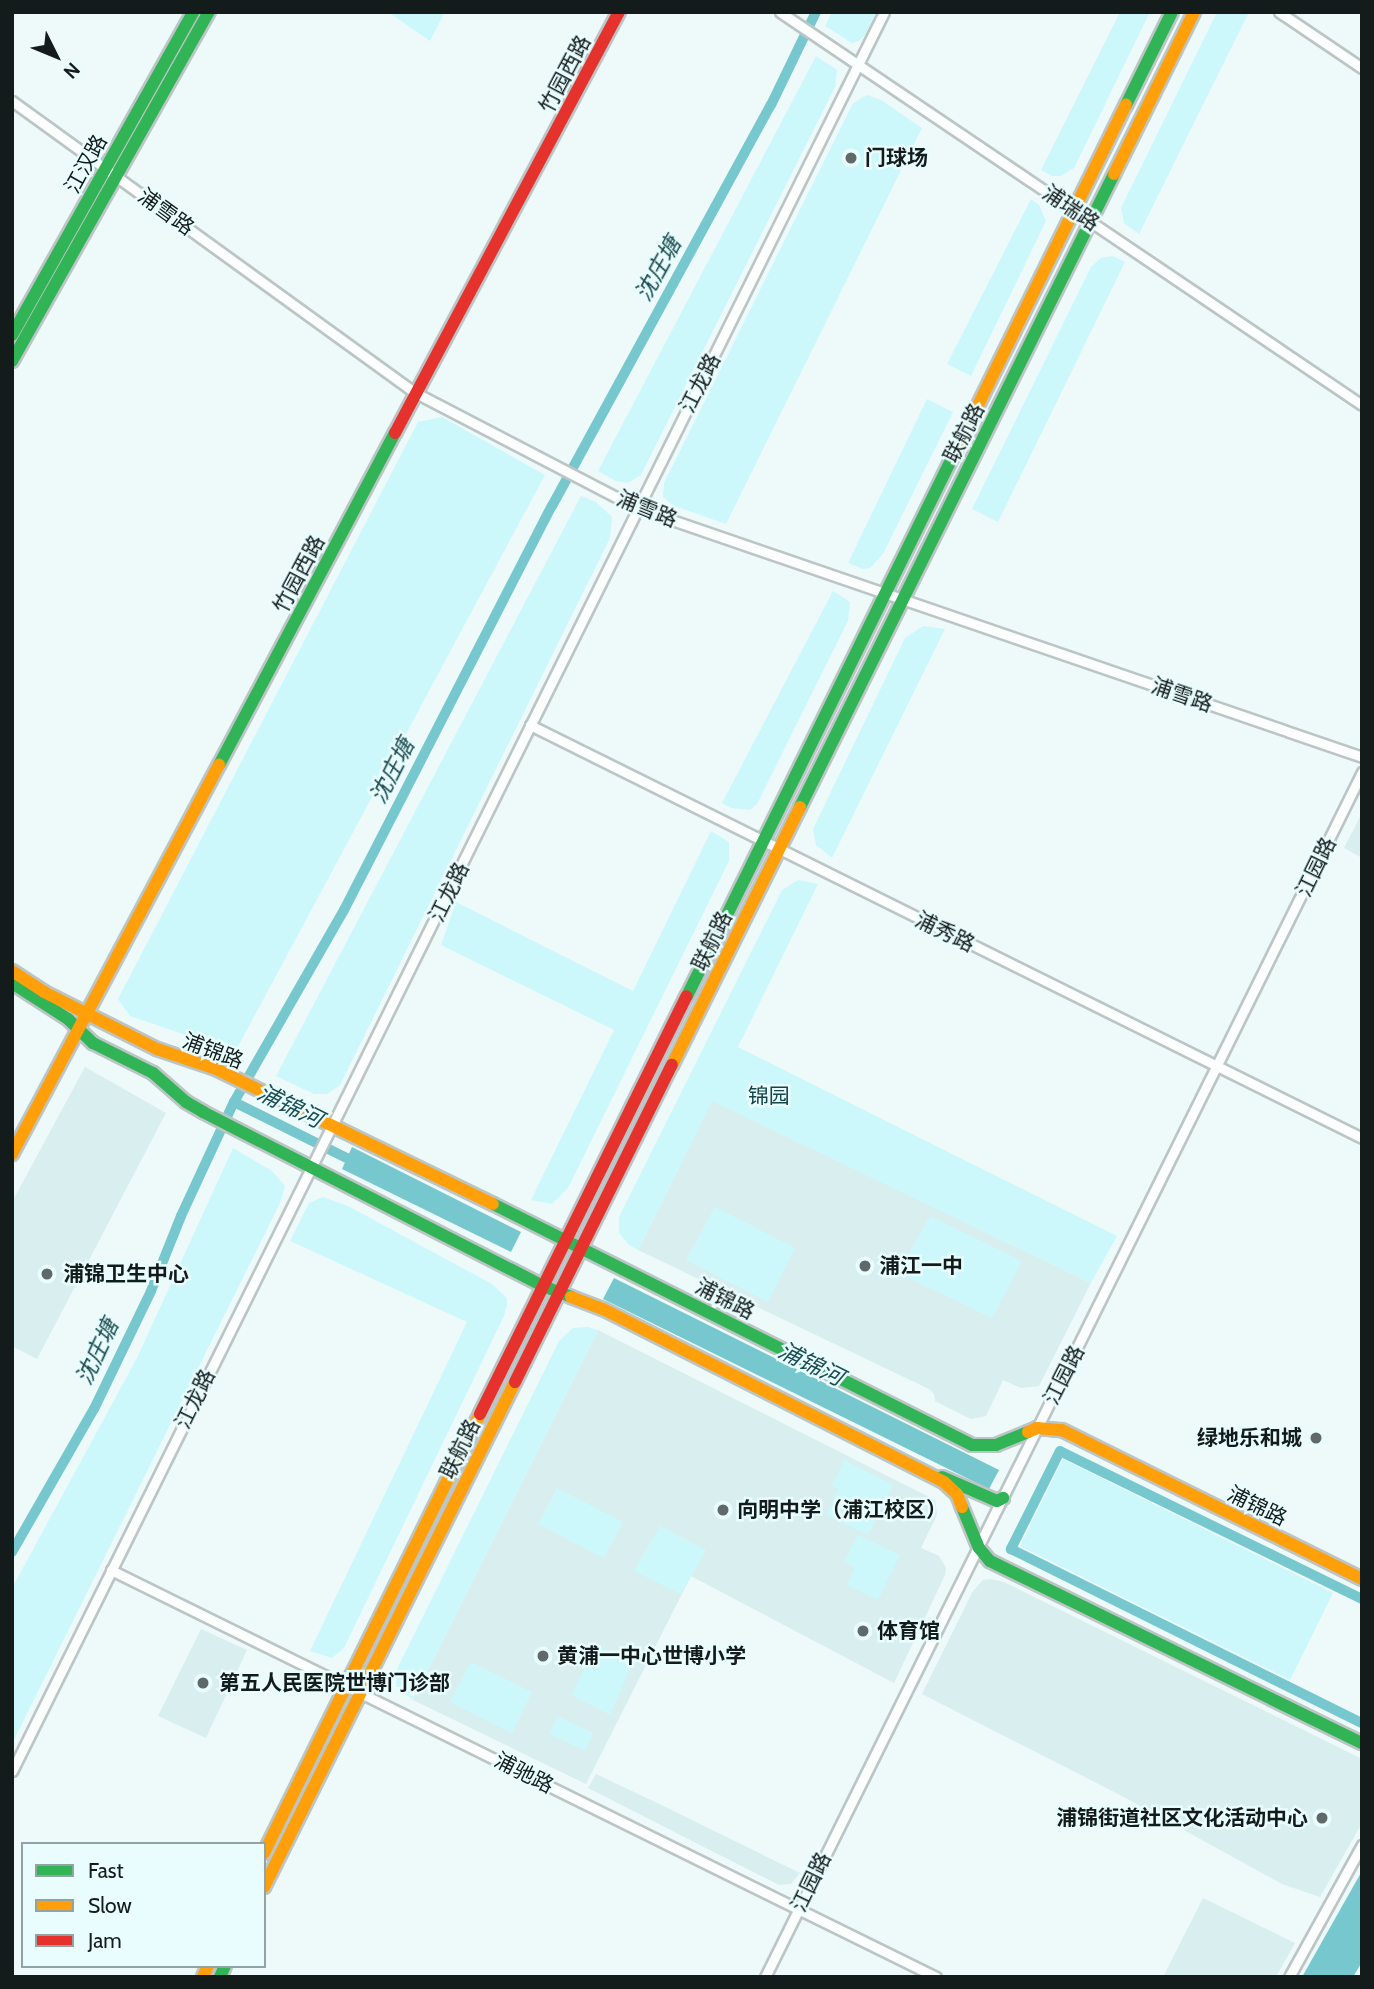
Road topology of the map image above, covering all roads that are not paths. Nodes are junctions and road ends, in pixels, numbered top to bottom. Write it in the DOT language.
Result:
graph roads {
  1 [pos="193,12"];
  2 [pos="209,12"];
  3 [pos="619,12"];
  4 [pos="884,12"];
  5 [pos="1172,12"];
  6 [pos="1194,12"];
  7 [pos="1279,12"];
  8 [pos="783,14"];
  9 [pos="858,64"];
  10 [pos="1362,68"];
  11 [pos="12,101"];
  12 [pos="106,169"];
  13 [pos="118,177"];
  14 [pos="1074,210"];
  15 [pos="1091,221"];
  16 [pos="12,335"];
  17 [pos="12,361"];
  18 [pos="416,393"];
  19 [pos="1362,405"];
  20 [pos="637,508"];
  21 [pos="885,593"];
  22 [pos="903,599"];
  23 [pos="530,725"];
  24 [pos="1362,757"];
  25 [pos="1362,772"];
  26 [pos="763,841"];
  27 [pos="779,849"];
  28 [pos="12,971"];
  29 [pos="12,983"];
  30 [pos="87,1014"];
  31 [pos="77,1028"];
  32 [pos="1216,1065"];
  33 [pos="331,1127"];
  34 [pos="1362,1138"];
  35 [pos="12,1154"];
  36 [pos="309,1168"];
  37 [pos="564,1245"];
  38 [pos="579,1251"];
  39 [pos="546,1281"];
  40 [pos="561,1288"];
  41 [pos="1037,1428"];
  42 [pos="928,1473"];
  43 [pos="1003,1498"];
  44 [pos="979,1548"];
  45 [pos="111,1570"];
  46 [pos="1362,1579"];
  47 [pos="346,1684"];
  48 [pos="361,1692"];
  49 [pos="1362,1743"];
  50 [pos="12,1771"];
  51 [pos="1362,1845"];
  52 [pos="266,1849"];
  53 [pos="266,1883"];
  54 [pos="798,1909"];
  55 [pos="765,1977"];
  56 [pos="936,1977"];
  57 [pos="1289,1977"];
  1 -- 12 [label="street, 江汉路"];
  2 -- 13 [label="street"];
  3 -- 18 [label="street, 竹园西路"];
  4 -- 9 [label="street, 江龙路"];
  5 -- 14 [label="street, 联航路"];
  6 -- 15 [label="street, 联航路"];
  7 -- 10 [label="street"];
  8 -- 9 [label="street, 浦瑞路"];
  9 -- 14 [label="street, 浦瑞路"];
  9 -- 20 [label="street, 江龙路"];
  11 -- 12 [label="street, 浦雪路"];
  12 -- 13 [label="street, 浦雪路"];
  12 -- 16 [label="street, 江汉路"];
  13 -- 17 [label="street"];
  13 -- 18 [label="street, 浦雪路"];
  14 -- 15 [label="street, 浦瑞路"];
  14 -- 21 [label="street, 联航路"];
  15 -- 19 [label="street, 浦瑞路"];
  15 -- 22 [label="street, 联航路"];
  18 -- 20 [label="street, 浦雪路"];
  18 -- 30 [label="street, 竹园西路"];
  20 -- 21 [label="street, 浦雪路"];
  20 -- 23 [label="street, 江龙路"];
  21 -- 22 [label="street, 浦雪路"];
  21 -- 26 [label="street, 联航路"];
  22 -- 24 [label="street, 浦雪路"];
  22 -- 27 [label="street, 联航路"];
  23 -- 26 [label="street, 浦秀路"];
  23 -- 33 [label="street, 江龙路"];
  25 -- 32 [label="street, 江园路"];
  26 -- 27 [label="street, 浦秀路"];
  26 -- 37 [label="street, 联航路"];
  27 -- 32 [label="street, 浦秀路"];
  27 -- 38 [label="street, 联航路"];
  28 -- 30 [label="street"];
  29 -- 31 [label="street"];
  30 -- 31 [label="street, 竹园西路"];
  30 -- 33 [label="street, 浦锦路"];
  31 -- 35 [label="street, 竹园西路"];
  31 -- 36 [label="street"];
  32 -- 34 [label="street, 浦秀路"];
  32 -- 41 [label="street, 江园路"];
  33 -- 36 [label="street, 江龙路"];
  33 -- 37 [label="street, 浦锦路"];
  36 -- 39 [label="street"];
  36 -- 45 [label="street, 江龙路"];
  37 -- 38 [label="street, 浦锦路"];
  37 -- 39 [label="street, 联航路"];
  38 -- 40 [label="street, 联航路"];
  38 -- 41 [label="street, 浦锦路"];
  39 -- 40 [label="street"];
  39 -- 47 [label="street, 联航路"];
  40 -- 42 [label="street"];
  40 -- 48 [label="street, 联航路"];
  41 -- 43 [label="street, 江园路"];
  41 -- 46 [label="street, 浦锦路"];
  42 -- 43 [label="street"];
  42 -- 44 [label="street"];
  43 -- 44 [label="street, 江园路"];
  44 -- 49 [label="street"];
  44 -- 54 [label="street, 江园路"];
  45 -- 47 [label="street, 浦驰路"];
  45 -- 50 [label="street, 江龙路"];
  47 -- 48 [label="street, 浦驰路"];
  47 -- 52 [label="street, 联航路"];
  48 -- 53 [label="street, 联航路"];
  48 -- 54 [label="street, 浦驰路"];
  51 -- 57 [label="street"];
  54 -- 55 [label="street, 江园路"];
  54 -- 56 [label="street, 浦驰路"];
}
